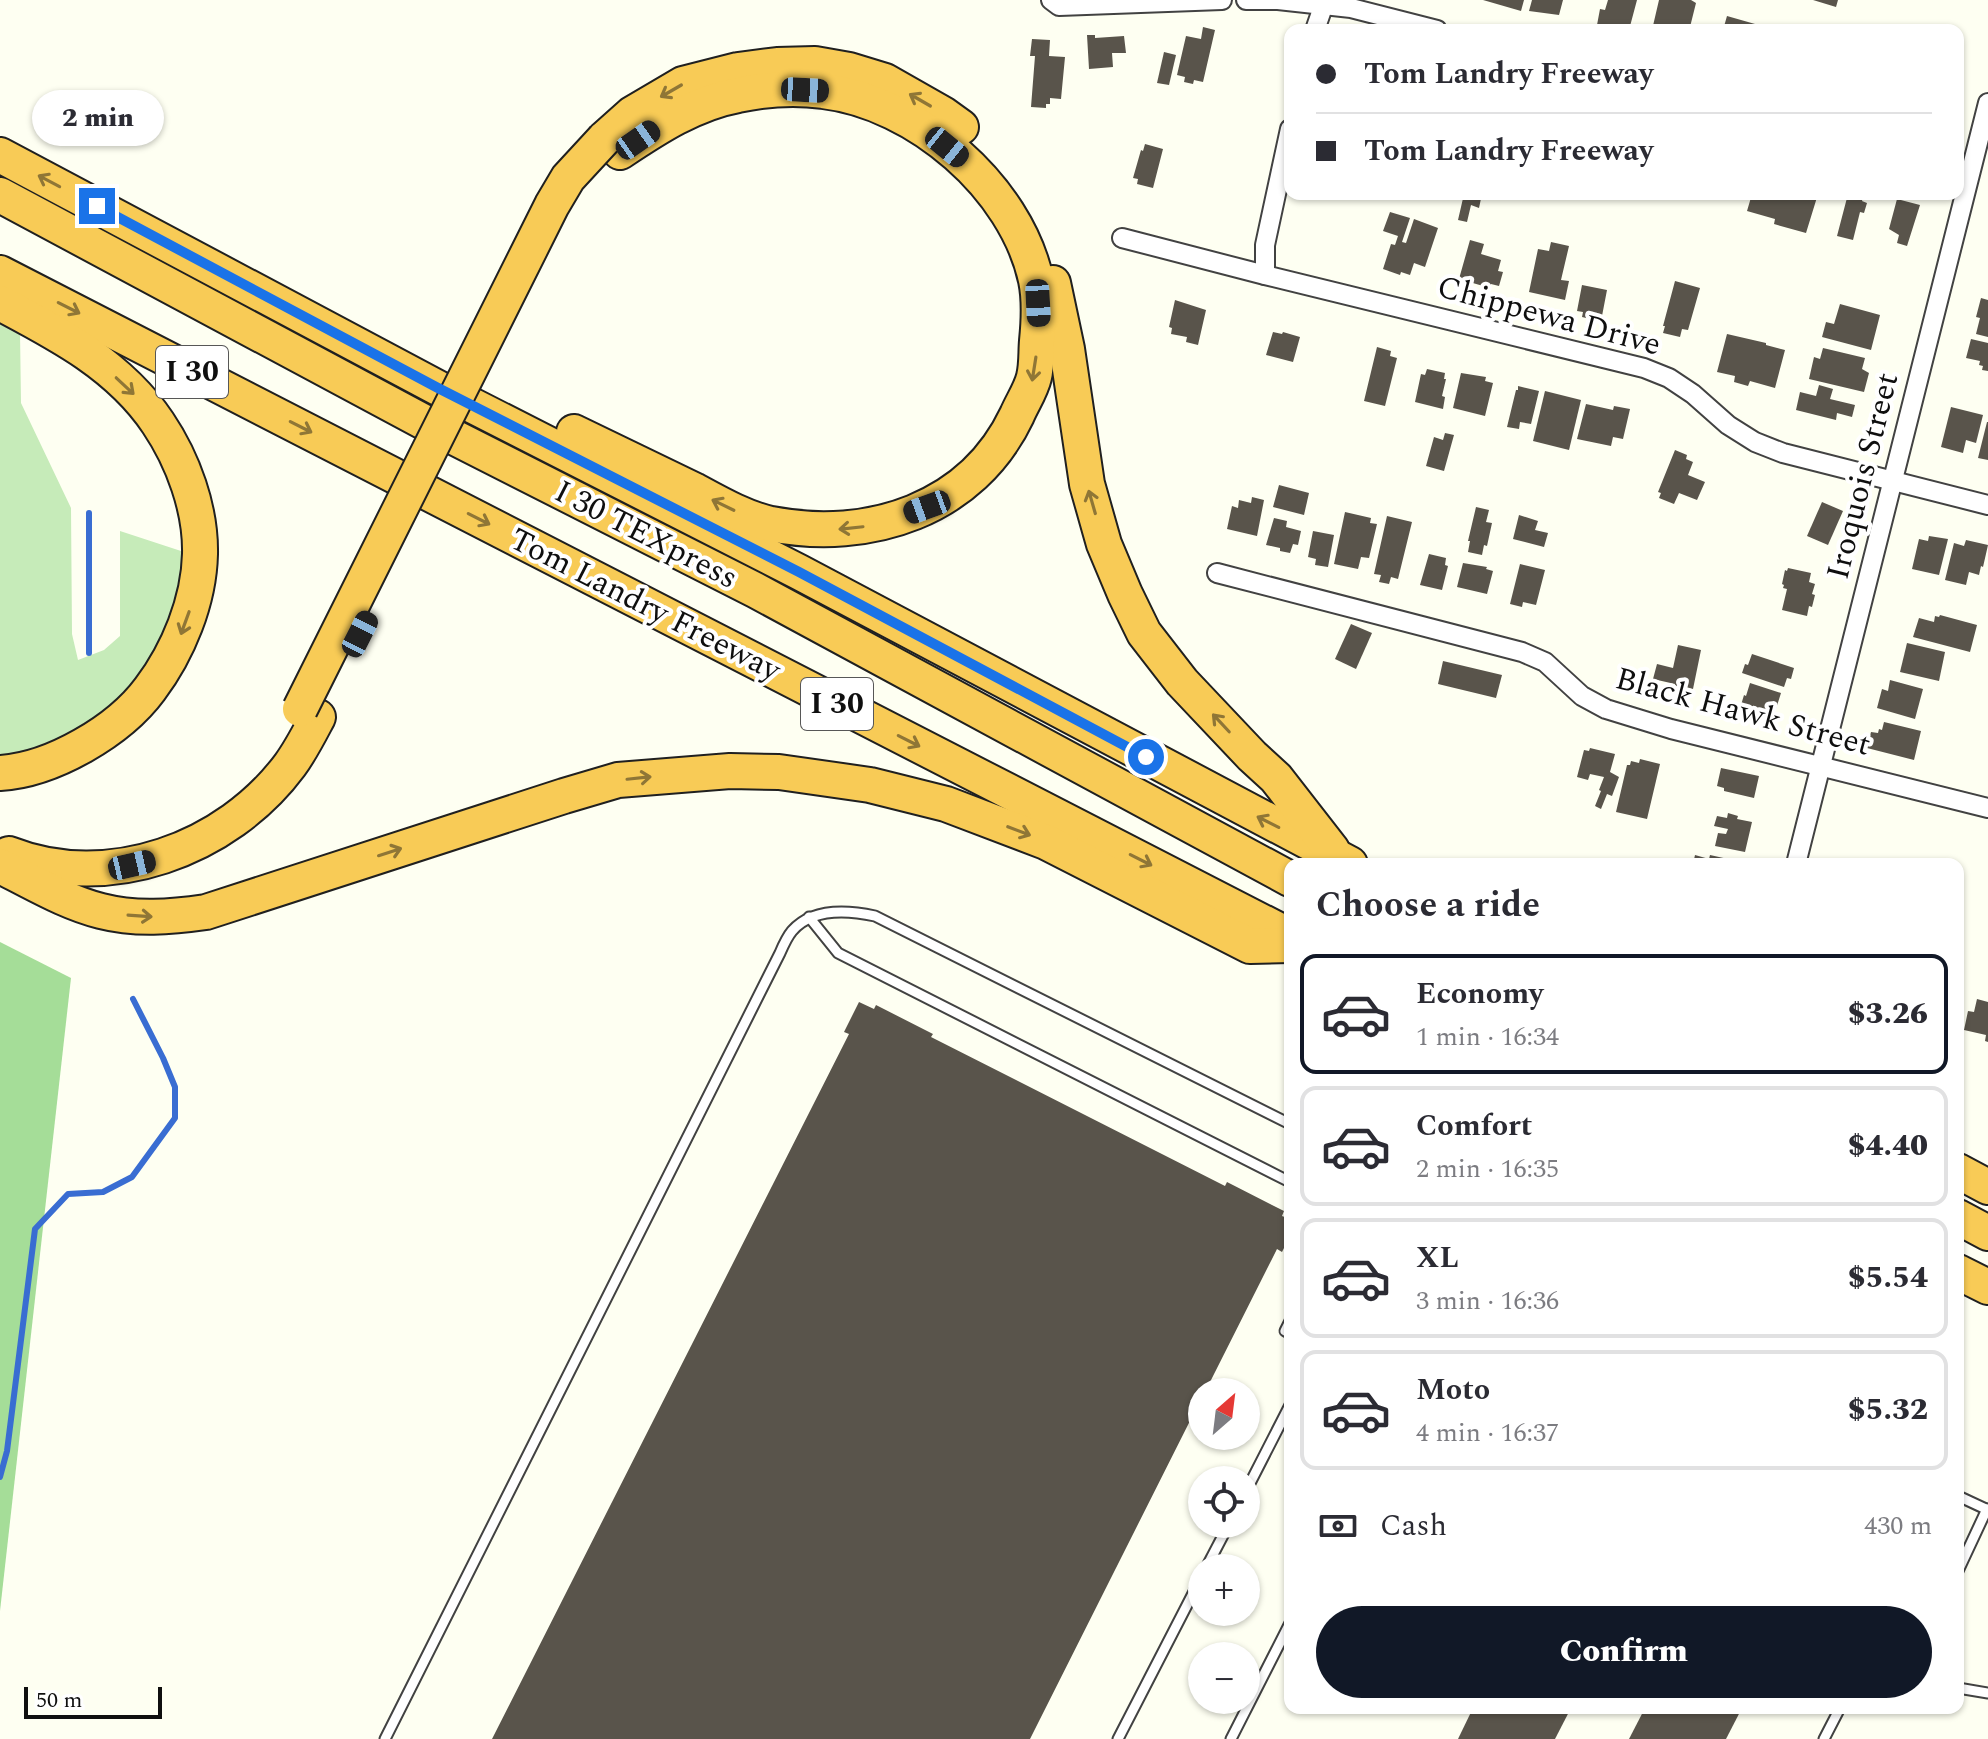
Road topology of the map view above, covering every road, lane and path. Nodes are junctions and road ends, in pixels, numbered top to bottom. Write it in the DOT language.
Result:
graph roads {
  1 [pos="1051,0"];
  2 [pos="1222,0"];
  3 [pos="1246,0"];
  4 [pos="1324,4"];
  5 [pos="1317,24"];
  6 [pos="1414,24"];
  7 [pos="1988,103"];
  8 [pos="612,146"];
  9 [pos="0,155"];
  10 [pos="1284,157"];
  11 [pos="1965,170"];
  12 [pos="0,195"];
  13 [pos="1958,200"];
  14 [pos="1122,238"];
  15 [pos="0,273"];
  16 [pos="1265,275"];
  17 [pos="0,303"];
  18 [pos="438,388"];
  19 [pos="1893,482"];
  20 [pos="1988,505"];
  21 [pos="1217,573"];
  22 [pos="309,713"];
  23 [pos="1821,767"];
  24 [pos="0,773"];
  25 [pos="1988,808"];
  26 [pos="0,828"];
  27 [pos="0,851"];
  28 [pos="1338,858"];
  29 [pos="1342,858"];
  30 [pos="1798,858"];
  31 [pos="0,866"];
  32 [pos="1284,876"];
  33 [pos="809,917"];
  34 [pos="1284,933"];
  35 [pos="1284,945"];
  36 [pos="1284,1121"];
  37 [pos="1964,1174"];
  38 [pos="1284,1179"];
  39 [pos="1988,1187"];
  40 [pos="1964,1220"];
  41 [pos="1988,1233"];
  42 [pos="1964,1275"];
  43 [pos="1988,1287"];
  44 [pos="1284,1417"];
  45 [pos="1259,1466"];
  46 [pos="1964,1499"];
  47 [pos="1987,1510"];
  48 [pos="1964,1558"];
  49 [pos="1188,1603"];
  50 [pos="1284,1635"];
  51 [pos="1964,1689"];
  52 [pos="1988,1693"];
  53 [pos="1837,1714"];
  54 [pos="385,1739"];
  55 [pos="1118,1739"];
  56 [pos="1231,1739"];
  57 [pos="1824,1739"];
  1 -- 2 [label="street"];
  3 -- 4 [label="street"];
  4 -- 5 [label="street"];
  4 -- 6 [label="street"];
  7 -- 11 [label="street, Iroquois Street"];
  8 -- 18 [label="highway, one-way"];
  8 -- 22 [label="highway"];
  29 -- 8 [label="highway, one-way"];
  18 -- 9 [label="highway, one-way"];
  10 -- 16 [label="street"];
  12 -- 32 [label="highway, I 30 TEXpress"];
  13 -- 19 [label="street, Iroquois Street"];
  14 -- 16 [label="street, Chippewa Drive"];
  15 -- 34 [label="highway, Tom Landry Freeway / I 30, one-way"];
  16 -- 19 [label="street, Chippewa Drive"];
  17 -- 24 [label="highway, one-way"];
  28 -- 18 [label="highway, one-way"];
  19 -- 20 [label="street, Chippewa Drive"];
  19 -- 23 [label="street, Iroquois Street"];
  21 -- 23 [label="street, Black Hawk Street"];
  22 -- 26 [label="highway"];
  22 -- 27 [label="highway"];
  23 -- 25 [label="street, Black Hawk Street"];
  23 -- 30 [label="street, Iroquois Street"];
  31 -- 35 [label="highway, one-way"];
  33 -- 36 [label="lane"];
  33 -- 38 [label="lane"];
  33 -- 54 [label="lane"];
  37 -- 39 [label="highway"];
  40 -- 41 [label="highway"];
  42 -- 43 [label="highway"];
  44 -- 45 [label="lane"];
  46 -- 47 [label="lane"];
  47 -- 48 [label="lane"];
  49 -- 55 [label="lane"];
  50 -- 56 [label="lane"];
  51 -- 52 [label="lane"];
  53 -- 57 [label="lane"];
}
